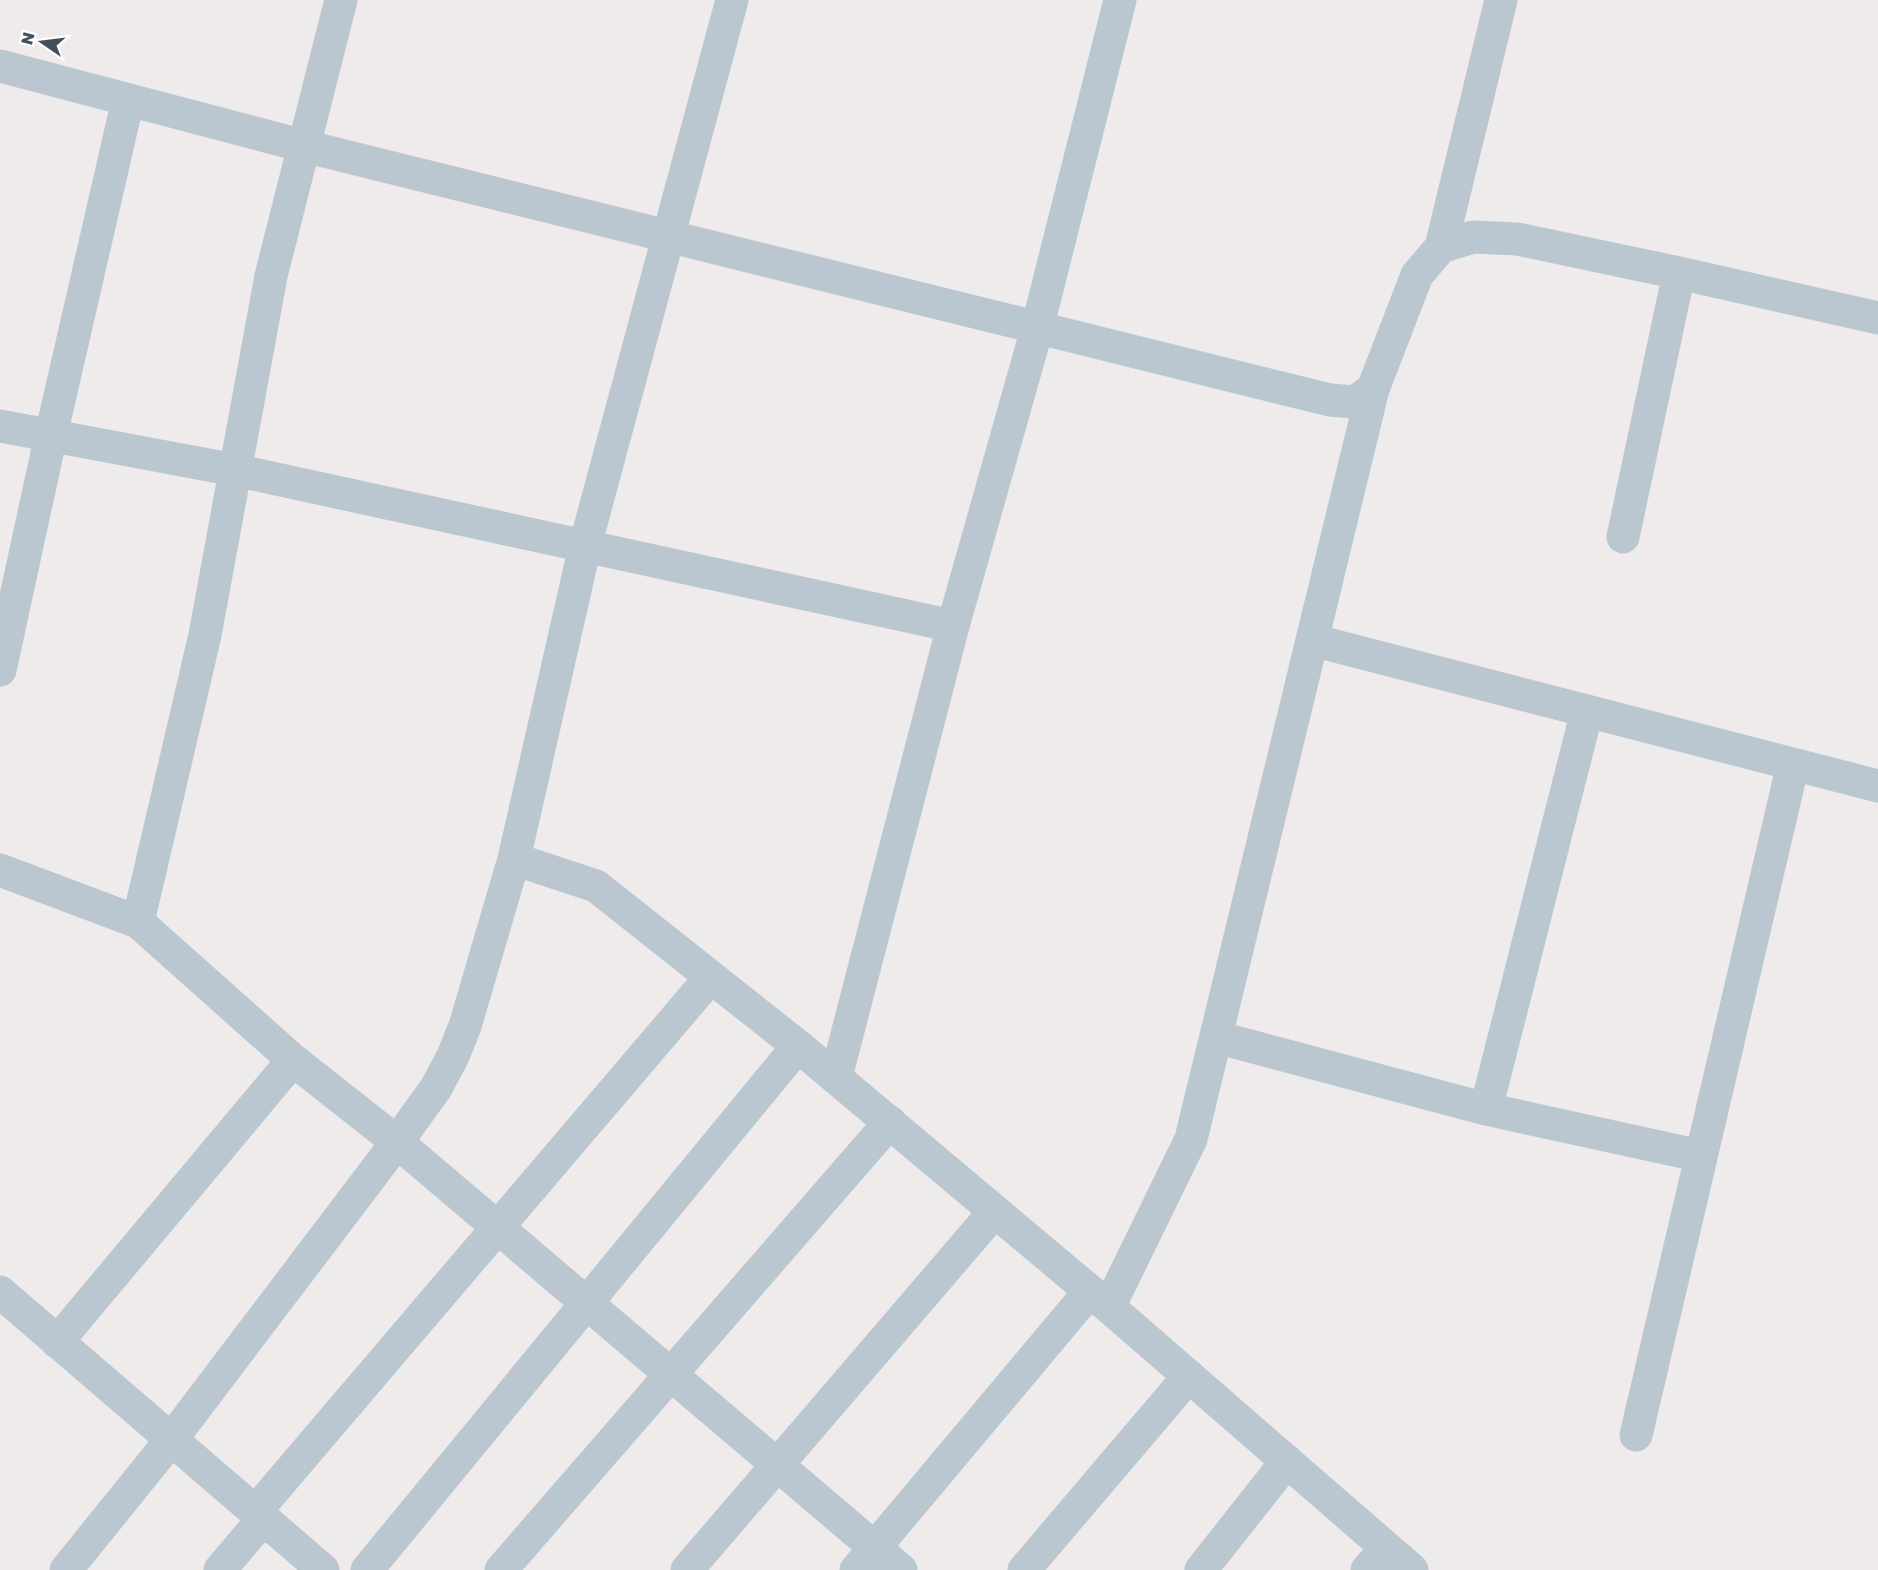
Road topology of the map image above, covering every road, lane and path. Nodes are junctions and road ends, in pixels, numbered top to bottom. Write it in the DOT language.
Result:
graph roads {
  1 [pos="341,0"];
  2 [pos="732,0"];
  3 [pos="1120,0"];
  4 [pos="1501,0"];
  5 [pos="0,66"];
  6 [pos="128,100"];
  7 [pos="304,146"];
  8 [pos="668,237"];
  9 [pos="1441,247"];
  10 [pos="1679,273"];
  11 [pos="1878,318"];
  12 [pos="1037,329"];
  13 [pos="1373,389"];
  14 [pos="0,426"];
  15 [pos="51,435"];
  16 [pos="235,470"];
  17 [pos="1623,537"];
  18 [pos="585,546"];
  19 [pos="953,626"];
  20 [pos="1312,640"];
  21 [pos="0,670"];
  22 [pos="1587,711"];
  23 [pos="1793,764"];
  24 [pos="1878,786"];
  25 [pos="514,859"];
  26 [pos="0,870"];
  27 [pos="138,922"];
  28 [pos="711,977"];
  29 [pos="1216,1037"];
  30 [pos="798,1046"];
  31 [pos="293,1060"];
  32 [pos="836,1077"];
  33 [pos="1486,1109"];
  34 [pos="890,1122"];
  35 [pos="397,1142"];
  36 [pos="1701,1156"];
  37 [pos="995,1211"];
  38 [pos="498,1229"];
  39 [pos="0,1292"];
  40 [pos="1100,1299"];
  41 [pos="586,1303"];
  42 [pos="57,1342"];
  43 [pos="671,1375"];
  44 [pos="1189,1376"];
  45 [pos="1636,1435"];
  46 [pos="171,1440"];
  47 [pos="1287,1461"];
  48 [pos="777,1465"];
  49 [pos="259,1516"];
  50 [pos="865,1559"];
  51 [pos="1377,1559"];
  52 [pos="66,1570"];
  53 [pos="220,1570"];
  54 [pos="323,1570"];
  55 [pos="367,1570"];
  56 [pos="501,1570"];
  57 [pos="687,1570"];
  58 [pos="901,1570"];
  59 [pos="1024,1570"];
  60 [pos="1201,1570"];
  61 [pos="1412,1570"];
  1 -- 7 [label="street"];
  2 -- 8 [label="street"];
  3 -- 12 [label="street"];
  4 -- 9 [label="street"];
  5 -- 6 [label="street"];
  6 -- 7 [label="street"];
  6 -- 15 [label="street"];
  7 -- 8 [label="street"];
  7 -- 16 [label="street"];
  8 -- 12 [label="street"];
  8 -- 18 [label="street"];
  9 -- 10 [label="street"];
  9 -- 13 [label="street"];
  10 -- 11 [label="street"];
  10 -- 17 [label="street"];
  12 -- 13 [label="street"];
  12 -- 19 [label="street"];
  13 -- 20 [label="street"];
  14 -- 15 [label="street"];
  15 -- 16 [label="street"];
  15 -- 21 [label="street"];
  16 -- 18 [label="street"];
  16 -- 27 [label="street"];
  18 -- 19 [label="street"];
  18 -- 25 [label="street"];
  19 -- 32 [label="street"];
  20 -- 22 [label="street"];
  20 -- 29 [label="street"];
  22 -- 23 [label="street"];
  22 -- 33 [label="street"];
  23 -- 24 [label="street"];
  23 -- 36 [label="street"];
  25 -- 28 [label="street"];
  25 -- 35 [label="street"];
  26 -- 27 [label="street"];
  27 -- 31 [label="street"];
  28 -- 30 [label="street"];
  28 -- 38 [label="street"];
  29 -- 33 [label="street"];
  29 -- 40 [label="street"];
  30 -- 32 [label="street"];
  30 -- 41 [label="street"];
  31 -- 35 [label="street"];
  31 -- 42 [label="street"];
  32 -- 34 [label="street"];
  33 -- 36 [label="street"];
  34 -- 37 [label="street"];
  34 -- 43 [label="street"];
  35 -- 38 [label="street"];
  35 -- 46 [label="street"];
  36 -- 45 [label="street"];
  37 -- 40 [label="street"];
  37 -- 48 [label="street"];
  38 -- 41 [label="street"];
  38 -- 49 [label="street"];
  39 -- 42 [label="street"];
  40 -- 44 [label="street"];
  40 -- 50 [label="street"];
  41 -- 43 [label="street"];
  41 -- 55 [label="street"];
  42 -- 46 [label="street"];
  43 -- 48 [label="street"];
  43 -- 56 [label="street"];
  44 -- 47 [label="street"];
  44 -- 59 [label="street"];
  46 -- 49 [label="street"];
  46 -- 52 [label="street"];
  47 -- 51 [label="street"];
  47 -- 60 [label="street"];
  48 -- 50 [label="street"];
  48 -- 57 [label="street"];
  49 -- 53 [label="street"];
  49 -- 54 [label="street"];
  50 -- 58 [label="street"];
  51 -- 61 [label="street"];
}
